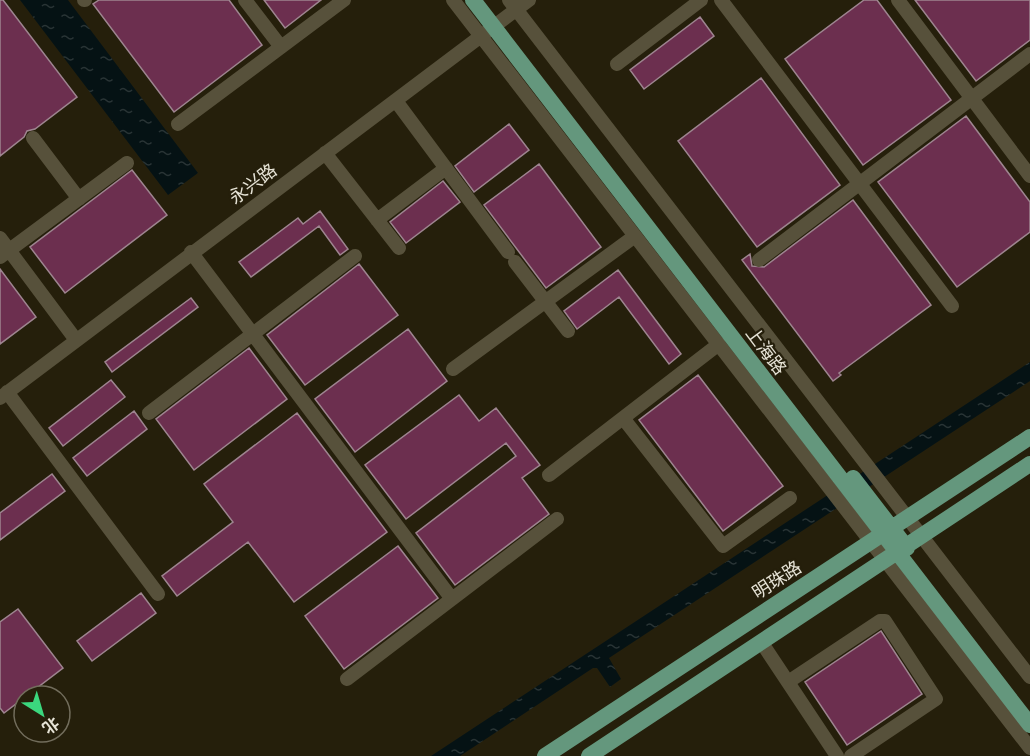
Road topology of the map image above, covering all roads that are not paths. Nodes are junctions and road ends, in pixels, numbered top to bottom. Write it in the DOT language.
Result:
graph roads {
  1 [pos="246,0"];
  2 [pos="344,0"];
  3 [pos="453,0"];
  4 [pos="473,0"];
  5 [pos="486,0"];
  6 [pos="529,0"];
  7 [pos="701,0"];
  8 [pos="721,0"];
  9 [pos="898,0"];
  10 [pos="513,5"];
  11 [pos="492,27"];
  12 [pos="281,47"];
  13 [pos="1030,54"];
  14 [pos="617,64"];
  15 [pos="972,98"];
  16 [pos="396,101"];
  17 [pos="178,124"];
  18 [pos="33,138"];
  19 [pos="325,153"];
  20 [pos="127,163"];
  21 [pos="446,168"];
  22 [pos="1030,176"];
  23 [pos="859,184"];
  24 [pos="79,198"];
  25 [pos="377,220"];
  26 [pos="635,236"];
  27 [pos="0,238"];
  28 [pos="399,248"];
  29 [pos="191,252"];
  30 [pos="4,254"];
  31 [pos="355,256"];
  32 [pos="759,260"];
  33 [pos="545,301"];
  34 [pos="951,306"];
  35 [pos="568,331"];
  36 [pos="252,334"];
  37 [pos="76,340"];
  38 [pos="718,344"];
  39 [pos="453,369"];
  40 [pos="4,395"];
  41 [pos="149,413"];
  42 [pos="623,418"];
  43 [pos="1030,437"];
  44 [pos="1030,464"];
  45 [pos="549,475"];
  46 [pos="790,498"];
  47 [pos="907,517"];
  48 [pos="557,519"];
  49 [pos="881,534"];
  50 [pos="921,535"];
  51 [pos="895,552"];
  52 [pos="158,594"];
  53 [pos="452,599"];
  54 [pos="762,643"];
  55 [pos="1030,677"];
  56 [pos="346,680"];
  57 [pos="788,682"];
  58 [pos="1030,708"];
  59 [pos="1030,725"];
  60 [pos="1030,748"];
  61 [pos="545,756"];
  62 [pos="589,756"];
  63 [pos="837,756"];
  64 [pos="851,756"];
  1 -- 12 [label="street"];
  2 -- 12 [label="street"];
  3 -- 11 [label="street"];
  4 -- 11 [label="main road, 上海路"];
  5 -- 11 [label="main road, 上海路"];
  6 -- 10 [label="street, 永兴路"];
  7 -- 14 [label="street"];
  8 -- 23 [label="street"];
  9 -- 15 [label="street"];
  10 -- 11 [label="street, 永兴路"];
  10 -- 47 [label="street"];
  11 -- 16 [label="street, 永兴路"];
  11 -- 26 [label="street"];
  11 -- 49 [label="main road, 上海路"];
  12 -- 17 [label="street"];
  13 -- 15 [label="street"];
  15 -- 22 [label="street"];
  15 -- 23 [label="street"];
  16 -- 19 [label="street, 永兴路"];
  16 -- 21 [label="street"];
  18 -- 24 [label="street"];
  19 -- 25 [label="street"];
  19 -- 29 [label="street, 永兴路"];
  20 -- 24 [label="street"];
  21 -- 25 [label="street"];
  21 -- 33 [label="street"];
  23 -- 32 [label="street"];
  23 -- 34 [label="street"];
  24 -- 30 [label="street"];
  25 -- 28 [label="street"];
  26 -- 33 [label="street"];
  26 -- 38 [label="street"];
  27 -- 30 [label="street"];
  29 -- 36 [label="street"];
  29 -- 37 [label="street, 永兴路"];
  30 -- 37 [label="street"];
  31 -- 36 [label="street"];
  33 -- 35 [label="street"];
  33 -- 39 [label="street"];
  36 -- 41 [label="street"];
  36 -- 53 [label="street"];
  37 -- 40 [label="street, 永兴路"];
  38 -- 42 [label="street"];
  38 -- 49 [label="street"];
  40 -- 52 [label="street"];
  42 -- 45 [label="street"];
  42 -- 46 [label="street"];
  43 -- 47 [label="main road, 明珠路"];
  44 -- 50 [label="main road"];
  47 -- 49 [label="main road, 明珠路"];
  47 -- 50 [label="street"];
  48 -- 53 [label="street"];
  49 -- 51 [label="main road, 上海路"];
  49 -- 61 [label="main road, 明珠路"];
  50 -- 51 [label="main road"];
  50 -- 55 [label="street"];
  51 -- 54 [label="main road"];
  51 -- 58 [label="main road, 上海路"];
  51 -- 59 [label="main road, 上海路"];
  51 -- 60 [label="street"];
  53 -- 56 [label="street"];
  54 -- 57 [label="street"];
  54 -- 62 [label="main road"];
  57 -- 63 [label="street"];
  57 -- 64 [label="street"];
}
